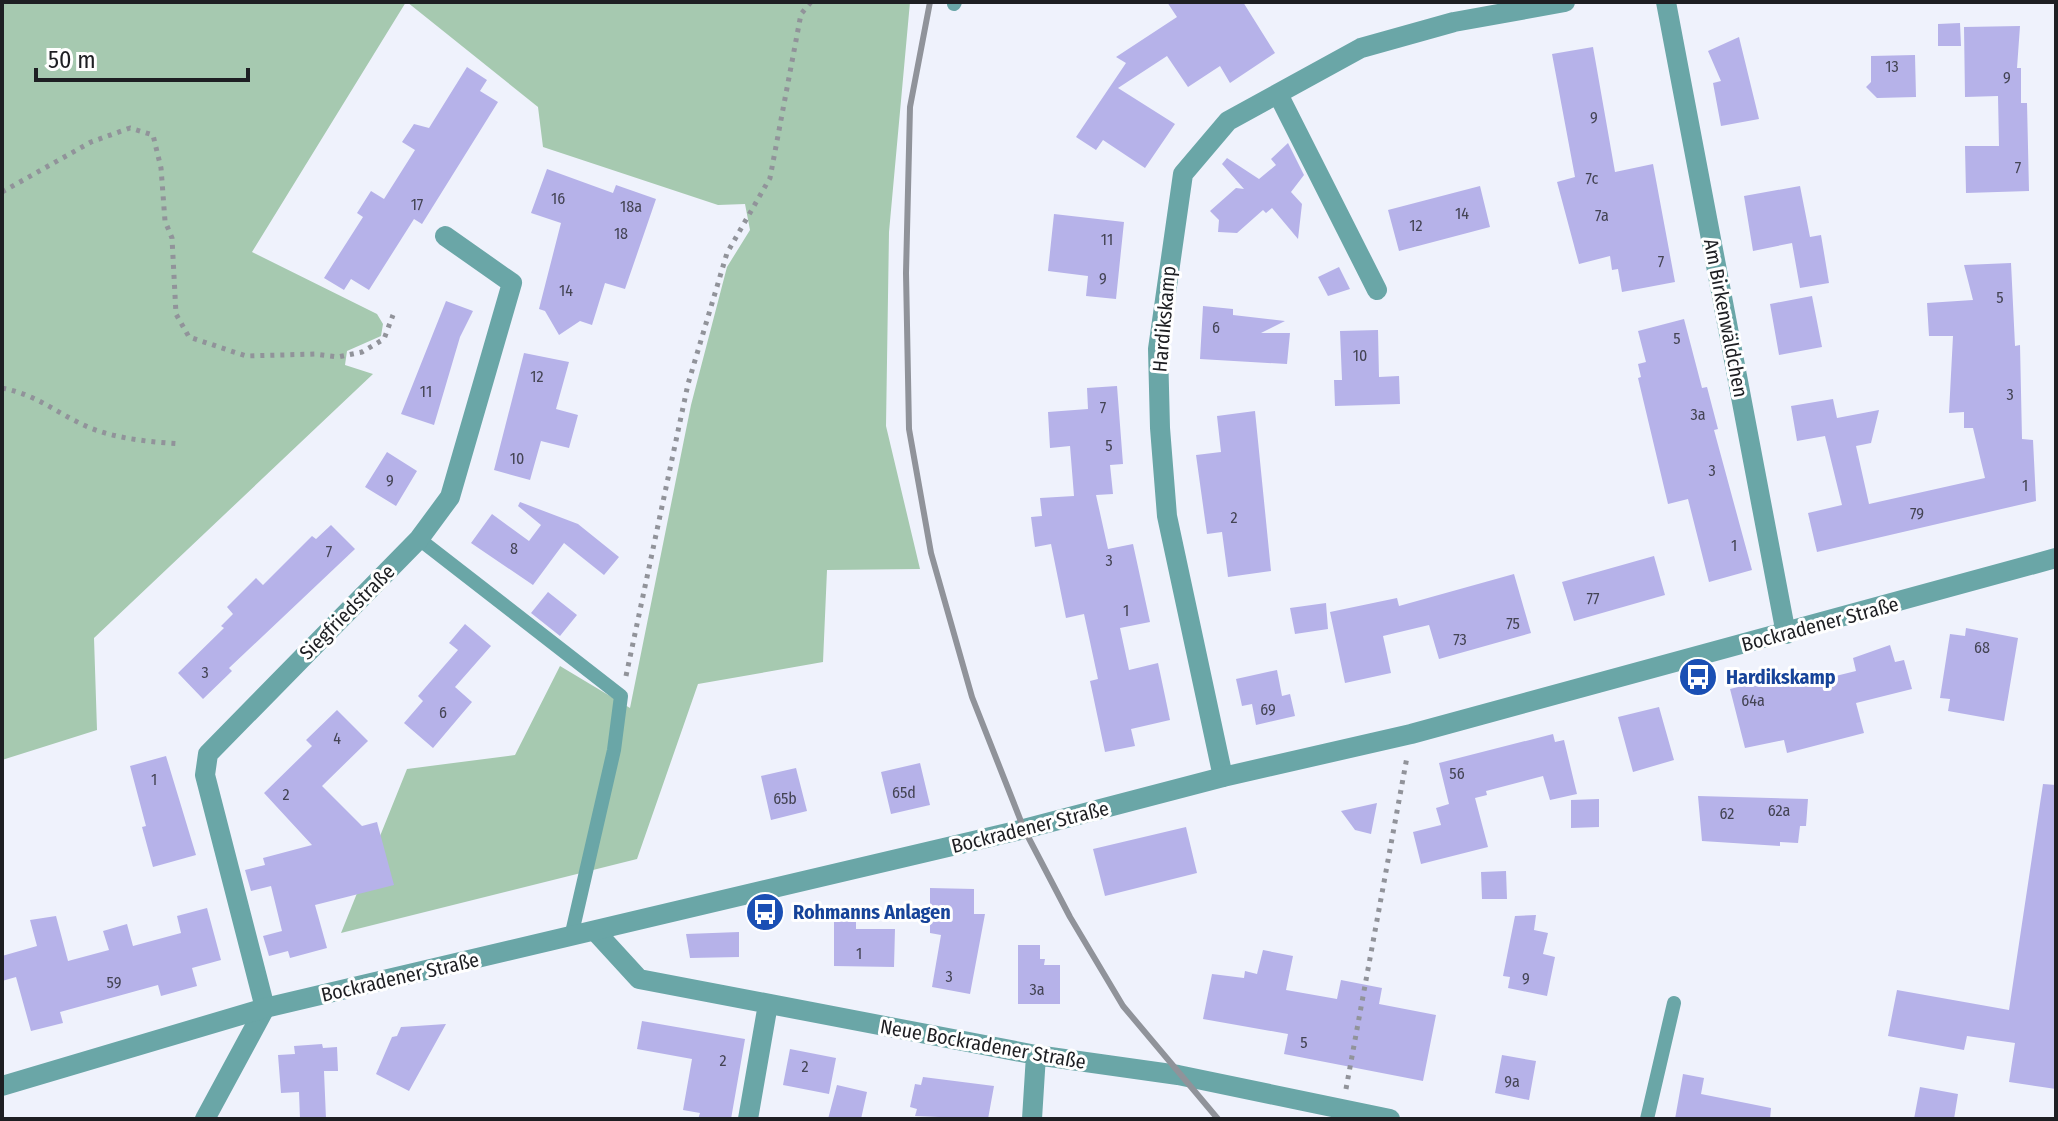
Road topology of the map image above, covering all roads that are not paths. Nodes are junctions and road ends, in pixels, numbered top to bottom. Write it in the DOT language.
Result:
graph roads {
  1 [pos="1565,2"];
  2 [pos="1666,2"];
  3 [pos="1278,94"];
  4 [pos="445,236"];
  5 [pos="1377,290"];
  6 [pos="419,539"];
  7 [pos="2056,558"];
  8 [pos="1786,634"];
  9 [pos="1223,777"];
  10 [pos="595,931"];
  11 [pos="571,937"];
  12 [pos="1674,1003"];
  13 [pos="768,1004"];
  14 [pos="265,1008"];
  15 [pos="1036,1055"];
  16 [pos="2,1086"];
  17 [pos="205,1119"];
  18 [pos="748,1119"];
  19 [pos="1032,1119"];
  20 [pos="1390,1119"];
  21 [pos="1647,1119"];
  1 -- 3 [label="street, Hardikskamp"];
  2 -- 8 [label="street, Am Birkenwäldchen"];
  3 -- 5 [label="street"];
  3 -- 9 [label="street, Hardikskamp"];
  4 -- 6 [label="street, Siegfriedstraße"];
  6 -- 11 [label="lane"];
  6 -- 14 [label="street, Siegfriedstraße"];
  7 -- 8 [label="street, Bockradener Straße"];
  8 -- 9 [label="street, Bockradener Straße"];
  9 -- 10 [label="street, Bockradener Straße"];
  10 -- 11 [label="street, Bockradener Straße"];
  10 -- 13 [label="street, Neue Bockradener Straße"];
  11 -- 14 [label="street, Bockradener Straße"];
  12 -- 21 [label="lane"];
  13 -- 15 [label="street, Neue Bockradener Straße"];
  13 -- 18 [label="street"];
  14 -- 16 [label="street, Bockradener Straße"];
  14 -- 17 [label="street"];
  15 -- 19 [label="street"];
  15 -- 20 [label="street, Neue Bockradener Straße"];
}
